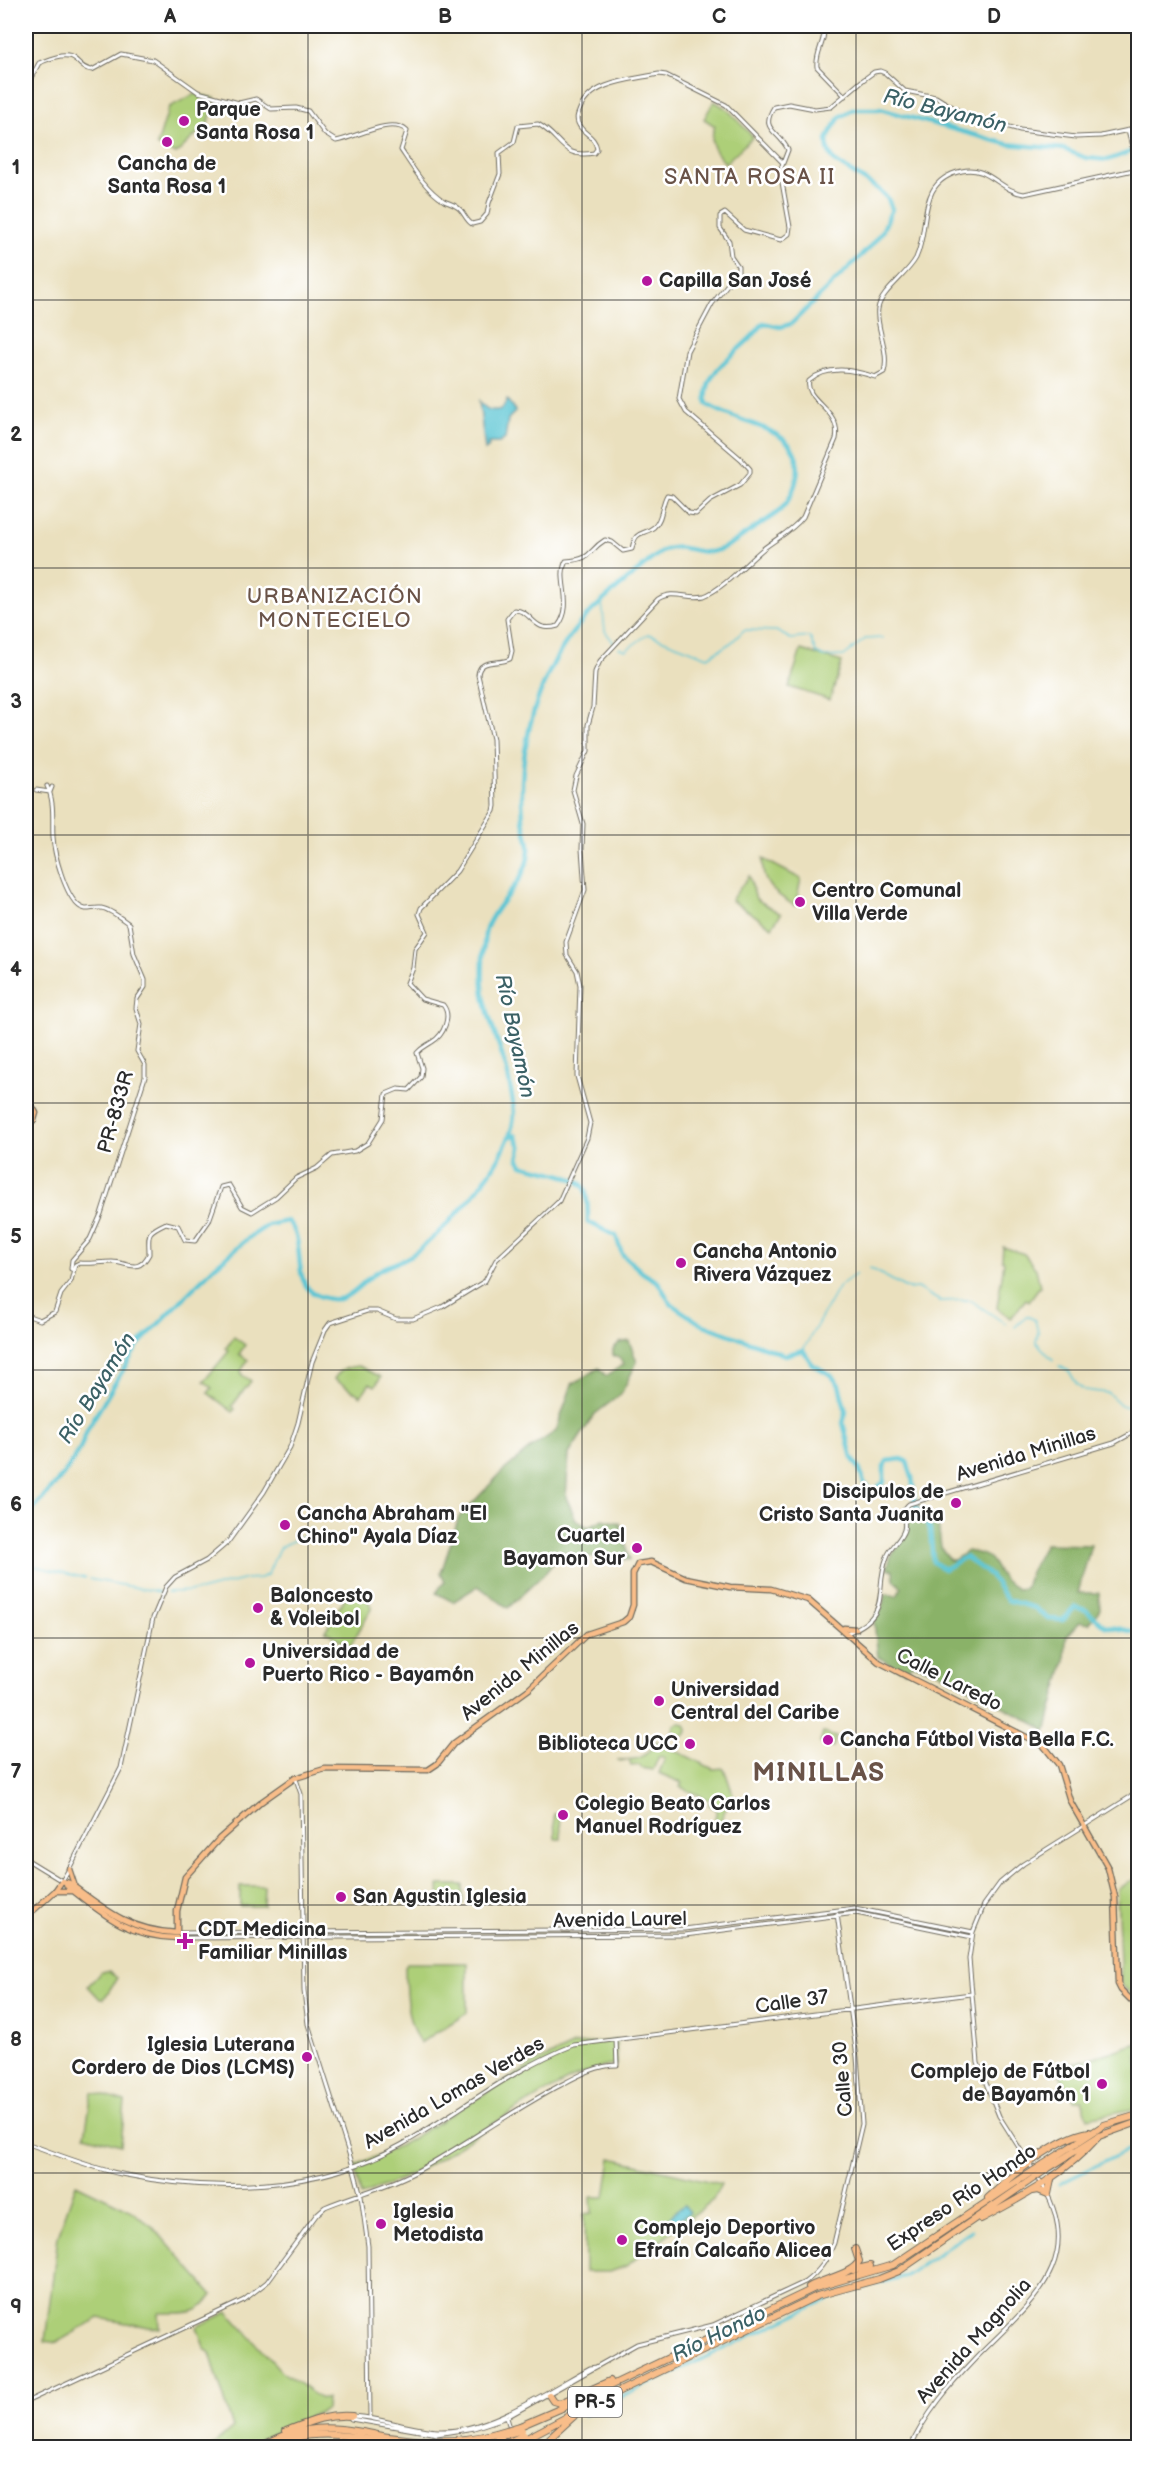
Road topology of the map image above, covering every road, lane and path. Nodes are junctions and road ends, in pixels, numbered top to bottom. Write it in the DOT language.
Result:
graph roads {
  1 [pos="823,26"];
  2 [pos="26,87"];
  3 [pos="838,89"];
  4 [pos="850,91"];
  5 [pos="845,96"];
  6 [pos="838,101"];
  7 [pos="1138,128"];
  8 [pos="1128,131"];
  9 [pos="783,163"];
  10 [pos="1138,170"];
  11 [pos="47,786"];
  12 [pos="52,787"];
  13 [pos="36,790"];
  14 [pos="50,792"];
  15 [pos="26,1104"];
  16 [pos="26,1124"];
  17 [pos="74,1270"];
  18 [pos="26,1315"];
  19 [pos="1138,1430"];
  20 [pos="840,1626"];
  21 [pos="856,1629"];
  22 [pos="847,1633"];
  23 [pos="295,1778"];
  24 [pos="1138,1792"];
  25 [pos="1083,1826"];
  26 [pos="26,1859"];
  27 [pos="69,1869"];
  28 [pos="64,1882"];
  29 [pos="76,1890"];
  30 [pos="55,1891"];
  31 [pos="837,1914"];
  32 [pos="26,1917"];
  33 [pos="302,1932"];
  34 [pos="973,1932"];
  35 [pos="177,1936"];
  36 [pos="303,1937"];
  37 [pos="972,1937"];
  38 [pos="971,1994"];
  39 [pos="1138,2007"];
  40 [pos="851,2009"];
  41 [pos="616,2040"];
  42 [pos="1138,2115"];
  43 [pos="1138,2122"];
  44 [pos="1089,2132"];
  45 [pos="1099,2136"];
  46 [pos="26,2143"];
  47 [pos="1029,2163"];
  48 [pos="354,2166"];
  49 [pos="1045,2166"];
  50 [pos="1053,2178"];
  51 [pos="1026,2180"];
  52 [pos="1042,2184"];
  53 [pos="1031,2192"];
  54 [pos="1048,2194"];
  55 [pos="361,2196"];
  56 [pos="980,2207"];
  57 [pos="972,2221"];
  58 [pos="855,2249"];
  59 [pos="901,2265"];
  60 [pos="870,2266"];
  61 [pos="853,2270"];
  62 [pos="864,2278"];
  63 [pos="794,2298"];
  64 [pos="596,2367"];
  65 [pos="642,2371"];
  66 [pos="630,2385"];
  67 [pos="550,2392"];
  68 [pos="26,2402"];
  69 [pos="519,2410"];
  70 [pos="506,2415"];
  71 [pos="352,2418"];
  72 [pos="500,2418"];
  73 [pos="370,2419"];
  74 [pos="492,2423"];
  75 [pos="509,2425"];
  76 [pos="503,2426"];
  77 [pos="522,2433"];
  78 [pos="497,2435"];
  79 [pos="413,2445"];
  80 [pos="504,2445"];
  81 [pos="395,2447"];
  82 [pos="257,2448"];
  83 [pos="263,2448"];
  84 [pos="269,2448"];
  85 [pos="276,2448"];
  86 [pos="478,2448"];
  87 [pos="516,2448"];
  88 [pos="539,2448"];
  89 [pos="910,2448"];
  1 -- 3 [label="street"];
  2 -- 9 [label="street"];
  3 -- 4 [label="street"];
  3 -- 5 [label="street"];
  3 -- 6 [label="street"];
  4 -- 5 [label="street"];
  4 -- 8 [label="street"];
  5 -- 6 [label="street"];
  6 -- 9 [label="street"];
  7 -- 8 [label="street"];
  8 -- 10 [label="street"];
  9 -- 17 [label="street"];
  10 -- 27 [label="street"];
  11 -- 14 [label="street, PR-833R / PR-833R"];
  12 -- 14 [label="street, PR-833R"];
  13 -- 14 [label="street"];
  14 -- 17 [label="street, PR-833R / PR-833R"];
  15 -- 16 [label="main road"];
  17 -- 18 [label="street, PR-833R"];
  19 -- 21 [label="street, Avenida Minillas"];
  20 -- 21 [label="main road"];
  20 -- 22 [label="main road, Avenida Minillas"];
  20 -- 23 [label="main road, Avenida Minillas"];
  21 -- 22 [label="street, Avenida Minillas"];
  22 -- 25 [label="main road, Calle Laredo"];
  23 -- 33 [label="street"];
  23 -- 35 [label="main road, Avenida Minillas"];
  24 -- 25 [label="street, Avenida Magnolia"];
  25 -- 34 [label="street, Avenida Magnolia"];
  25 -- 39 [label="main road, Calle Laredo"];
  26 -- 28 [label="street, Avenida Laurel"];
  27 -- 28 [label="street"];
  27 -- 29 [label="main road"];
  28 -- 29 [label="main road, Avenida Laurel"];
  28 -- 30 [label="main road"];
  29 -- 30 [label="main road"];
  29 -- 35 [label="main road, Avenida Laurel"];
  30 -- 32 [label="main road"];
  31 -- 36 [label="street, Avenida Laurel"];
  31 -- 37 [label="street, Avenida Laurel"];
  31 -- 40 [label="street, Calle 30"];
  33 -- 34 [label="street, Avenida Laurel"];
  33 -- 35 [label="street, Avenida Laurel"];
  33 -- 36 [label="street"];
  34 -- 37 [label="street, Avenida Magnolia"];
  35 -- 36 [label="street, Avenida Laurel"];
  36 -- 48 [label="street"];
  37 -- 38 [label="street, Avenida Magnolia"];
  38 -- 40 [label="street, Calle 37"];
  38 -- 47 [label="street, Avenida Magnolia"];
  40 -- 41 [label="street, Calle 37"];
  40 -- 64 [label="street, Calle 30"];
  41 -- 48 [label="street, Avenida Lomas Verdes"];
  41 -- 55 [label="street"];
  42 -- 44 [label="highway, Expreso Río Hondo / PR-5"];
  43 -- 45 [label="highway, Expreso Río Hondo / PR-5"];
  44 -- 47 [label="highway"];
  44 -- 49 [label="highway, Expreso Río Hondo / PR-5"];
  45 -- 49 [label="highway, Expreso Río Hondo / PR-5"];
  45 -- 50 [label="highway"];
  46 -- 48 [label="street, Avenida Lomas Verdes"];
  47 -- 52 [label="street, Avenida Magnolia"];
  47 -- 56 [label="highway"];
  48 -- 55 [label="street"];
  49 -- 51 [label="highway, Expreso Río Hondo / PR-5, bridge"];
  50 -- 52 [label="highway"];
  50 -- 54 [label="highway"];
  51 -- 56 [label="highway, Expreso Río Hondo / PR-5"];
  51 -- 57 [label="highway, Expreso Río Hondo / PR-5"];
  52 -- 53 [label="highway"];
  52 -- 54 [label="street, Avenida Magnolia"];
  53 -- 54 [label="highway"];
  53 -- 57 [label="highway"];
  54 -- 89 [label="street, Avenida Magnolia"];
  55 -- 68 [label="street"];
  55 -- 73 [label="street"];
  56 -- 59 [label="highway, Expreso Río Hondo / PR-5"];
  57 -- 59 [label="highway, Expreso Río Hondo / PR-5"];
  58 -- 61 [label="highway"];
  59 -- 62 [label="highway, Expreso Río Hondo / PR-5"];
  60 -- 61 [label="highway"];
  61 -- 63 [label="highway"];
  62 -- 63 [label="highway, Expreso Río Hondo / PR-5"];
  62 -- 66 [label="highway, Expreso Río Hondo / PR-5"];
  62 -- 77 [label="highway"];
  63 -- 65 [label="highway, Expreso Río Hondo / PR-5"];
  64 -- 67 [label="street"];
  64 -- 67 [label="street"];
  65 -- 67 [label="highway"];
  65 -- 77 [label="highway, Expreso Río Hondo / PR-5"];
  66 -- 77 [label="highway, Expreso Río Hondo / PR-5"];
  66 -- 88 [label="highway"];
  67 -- 69 [label="street"];
  67 -- 70 [label="street"];
  69 -- 70 [label="street"];
  69 -- 75 [label="street"];
  70 -- 72 [label="street"];
  70 -- 75 [label="street"];
  71 -- 73 [label="street"];
  71 -- 82 [label="highway"];
  72 -- 73 [label="street"];
  72 -- 74 [label="street"];
  72 -- 76 [label="street"];
  73 -- 74 [label="street"];
  74 -- 76 [label="street"];
  75 -- 87 [label="street"];
  76 -- 80 [label="street"];
  77 -- 78 [label="highway, Expreso Río Hondo / PR-5, bridge"];
  77 -- 80 [label="highway, Expreso Río Hondo / PR-5, bridge"];
  78 -- 79 [label="highway"];
  78 -- 82 [label="highway, Expreso Río Hondo / PR-5"];
  79 -- 80 [label="highway"];
  79 -- 83 [label="highway"];
  79 -- 84 [label="highway"];
  80 -- 86 [label="highway"];
  81 -- 85 [label="highway"];
}
